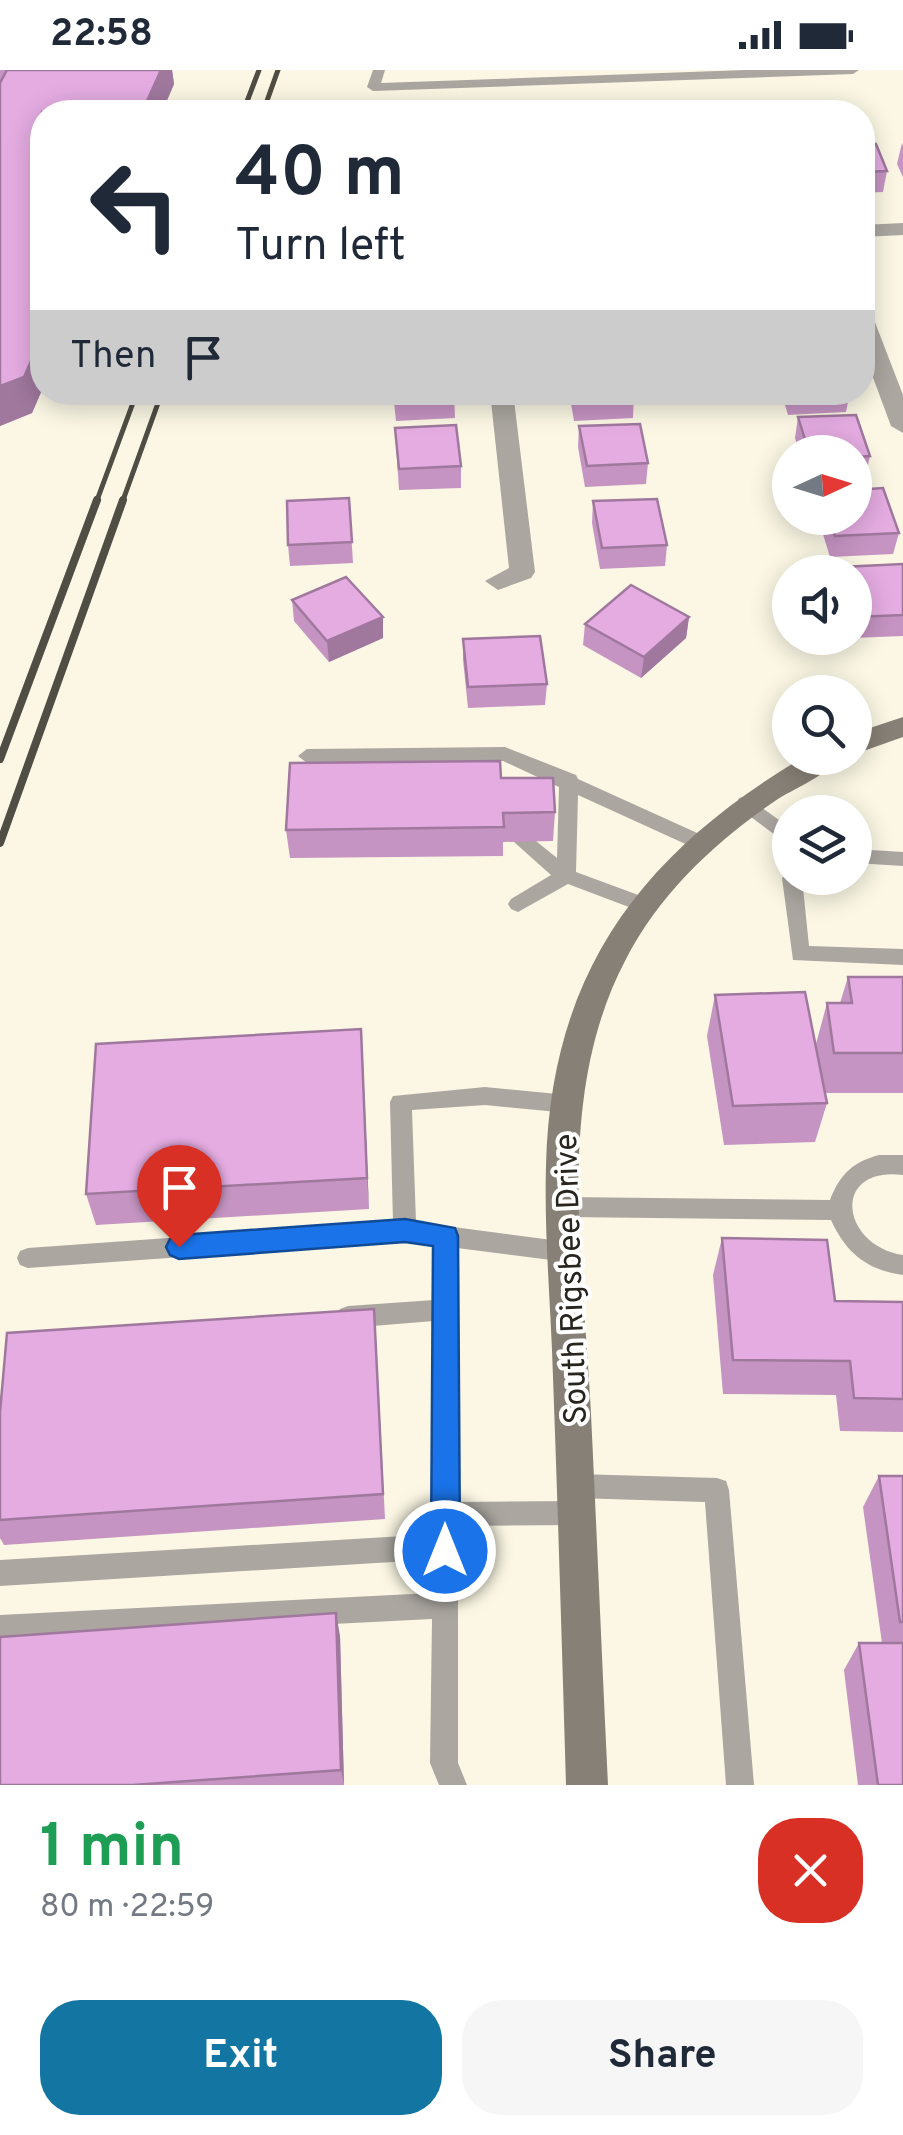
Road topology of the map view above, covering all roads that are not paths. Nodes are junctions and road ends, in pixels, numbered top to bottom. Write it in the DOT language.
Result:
graph roads {
  1 [pos="379,70"];
  2 [pos="853,70"];
  3 [pos="903,230"];
  4 [pos="875,231"];
  5 [pos="875,352"];
  6 [pos="503,405"];
  7 [pos="903,426"];
  8 [pos="498,581"];
  9 [pos="903,728"];
  10 [pos="872,738"];
  11 [pos="307,756"];
  12 [pos="793,775"];
  13 [pos="570,780"];
  14 [pos="539,798"];
  15 [pos="746,803"];
  16 [pos="772,824"];
  17 [pos="524,842"];
  18 [pos="699,842"];
  19 [pos="872,857"];
  20 [pos="903,860"];
  21 [pos="566,876"];
  22 [pos="794,895"];
  23 [pos="518,904"];
  24 [pos="642,904"];
  25 [pos="903,957"];
  26 [pos="568,1104"];
  27 [pos="903,1165"];
  28 [pos="565,1207"];
  29 [pos="839,1210"];
  30 [pos="405,1231"];
  31 [pos="446,1236"];
  32 [pos="567,1252"];
  33 [pos="28,1258"];
  34 [pos="903,1265"];
  35 [pos="446,1310"];
  36 [pos="332,1318"];
  37 [pos="576,1500"];
  38 [pos="446,1514"];
  39 [pos="0,1573"];
  40 [pos="444,1605"];
  41 [pos="0,1628"];
  42 [pos="453,1785"];
  43 [pos="587,1785"];
  44 [pos="740,1785"];
  1 -- 2 [label="lane"];
  3 -- 4 [label="street"];
  5 -- 7 [label="street"];
  6 -- 8 [label="street"];
  9 -- 10 [label="street"];
  11 -- 13 [label="lane"];
  12 -- 15 [label="street, South Rigsbee Drive"];
  13 -- 14 [label="lane"];
  13 -- 18 [label="lane"];
  13 -- 21 [label="lane"];
  15 -- 16 [label="lane"];
  15 -- 18 [label="street, South Rigsbee Drive"];
  17 -- 21 [label="lane"];
  18 -- 24 [label="street, South Rigsbee Drive"];
  19 -- 20 [label="lane"];
  21 -- 23 [label="lane"];
  21 -- 24 [label="lane"];
  22 -- 25 [label="lane"];
  24 -- 26 [label="street, South Rigsbee Drive"];
  26 -- 28 [label="street, South Rigsbee Drive"];
  26 -- 30 [label="lane"];
  27 -- 29 [label="lane"];
  28 -- 29 [label="lane"];
  28 -- 32 [label="street, South Rigsbee Drive"];
  29 -- 34 [label="lane"];
  30 -- 31 [label="lane"];
  30 -- 33 [label="lane"];
  31 -- 32 [label="lane"];
  31 -- 35 [label="lane"];
  32 -- 37 [label="street, South Rigsbee Drive"];
  35 -- 36 [label="lane"];
  35 -- 38 [label="lane"];
  37 -- 38 [label="lane"];
  37 -- 43 [label="street, South Rigsbee Drive"];
  37 -- 44 [label="lane"];
  38 -- 39 [label="lane"];
  38 -- 40 [label="lane"];
  40 -- 41 [label="lane"];
  40 -- 42 [label="lane"];
}
